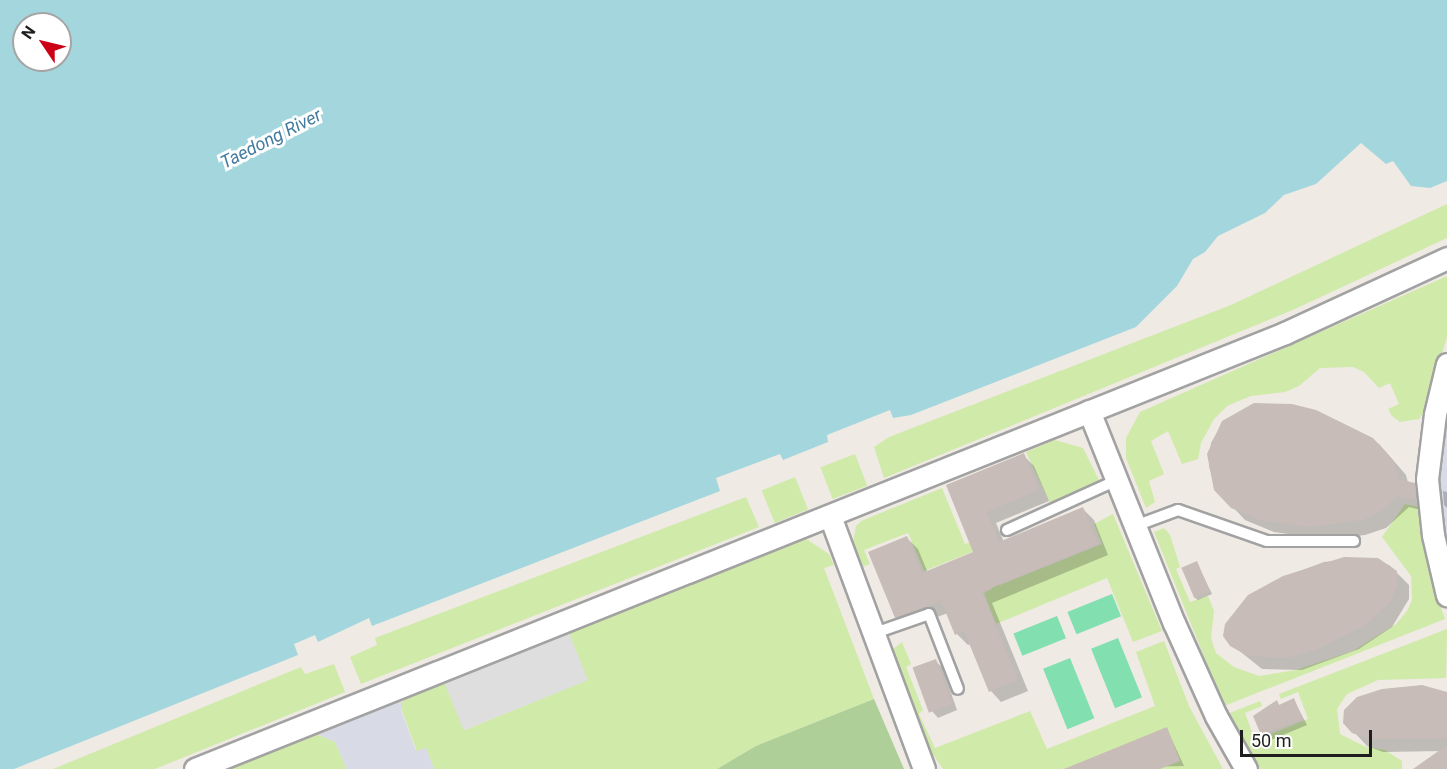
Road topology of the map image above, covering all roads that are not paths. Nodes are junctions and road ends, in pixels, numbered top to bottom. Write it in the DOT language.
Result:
graph roads {
  1 [pos="1447,258"];
  2 [pos="1447,364"];
  3 [pos="1089,411"];
  4 [pos="1117,480"];
  5 [pos="830,516"];
  6 [pos="1135,526"];
  7 [pos="1007,530"];
  8 [pos="1354,541"];
  9 [pos="1447,595"];
  10 [pos="872,634"];
  11 [pos="958,689"];
  12 [pos="195,769"];
  13 [pos="924,769"];
  14 [pos="1246,769"];
  1 -- 3 [label="street"];
  2 -- 9 [label="street"];
  3 -- 4 [label="street"];
  3 -- 5 [label="street"];
  4 -- 6 [label="street"];
  4 -- 7 [label="lane"];
  5 -- 10 [label="street"];
  5 -- 12 [label="street"];
  6 -- 8 [label="lane"];
  6 -- 14 [label="street"];
  10 -- 11 [label="lane"];
  10 -- 13 [label="street"];
}
